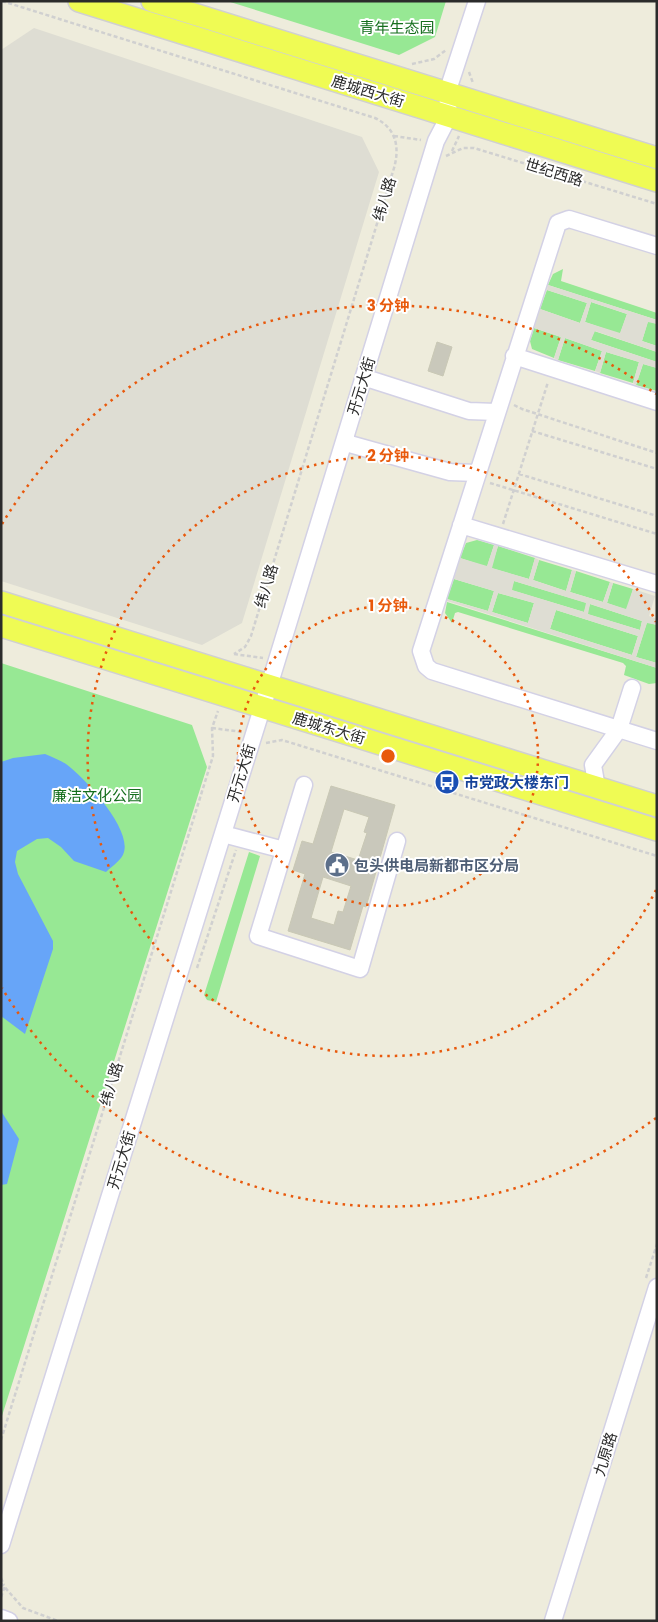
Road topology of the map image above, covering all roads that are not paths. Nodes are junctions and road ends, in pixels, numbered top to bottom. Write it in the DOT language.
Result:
graph roads {
  1 [pos="79,1"];
  2 [pos="152,1"];
  3 [pos="477,1"];
  4 [pos="448,93"];
  5 [pos="449,116"];
  6 [pos="657,158"];
  7 [pos="657,181"];
  8 [pos="657,246"];
  9 [pos="514,356"];
  10 [pos="366,371"];
  11 [pos="657,402"];
  12 [pos="502,407"];
  13 [pos="346,436"];
  14 [pos="480,477"];
  15 [pos="461,525"];
  16 [pos="657,584"];
  17 [pos="1,602"];
  18 [pos="1,626"];
  19 [pos="269,686"];
  20 [pos="632,688"];
  21 [pos="262,707"];
  22 [pos="619,729"];
  23 [pos="657,741"];
  24 [pos="304,785"];
  25 [pos="598,788"];
  26 [pos="657,806"];
  27 [pos="657,830"];
  28 [pos="223,834"];
  29 [pos="397,841"];
  30 [pos="284,850"];
  31 [pos="657,1287"];
  32 [pos="1,1545"];
  33 [pos="1,1618"];
  34 [pos="9,1621"];
  35 [pos="553,1621"];
  1 -- 5 [label="main road, 鹿城西大街"];
  2 -- 4 [label="main road, 鹿城西大街"];
  3 -- 4 [label="street, 开元大街"];
  4 -- 5 [label="street, 开元大街"];
  4 -- 6 [label="main road, 鹿城西大街"];
  5 -- 7 [label="main road, 鹿城西大街"];
  5 -- 10 [label="street, 开元大街"];
  8 -- 9 [label="street"];
  9 -- 11 [label="street"];
  9 -- 12 [label="street"];
  10 -- 12 [label="street"];
  10 -- 13 [label="street, 开元大街"];
  12 -- 14 [label="street"];
  13 -- 14 [label="street"];
  13 -- 19 [label="street, 开元大街"];
  14 -- 15 [label="street"];
  15 -- 16 [label="street"];
  15 -- 22 [label="street"];
  17 -- 19 [label="main road, 鹿城东大街"];
  18 -- 21 [label="main road, 鹿城东大街"];
  19 -- 21 [label="street, 开元大街"];
  19 -- 25 [label="main road, 鹿城东大街"];
  20 -- 22 [label="street"];
  21 -- 27 [label="main road, 鹿城东大街"];
  21 -- 28 [label="street, 开元大街"];
  22 -- 23 [label="street"];
  22 -- 25 [label="street"];
  24 -- 30 [label="street"];
  25 -- 26 [label="main road, 鹿城东大街"];
  28 -- 30 [label="street"];
  28 -- 32 [label="street, 开元大街"];
  29 -- 30 [label="street"];
  31 -- 35 [label="street, 九原路"];
  33 -- 34 [label="street"];
}
